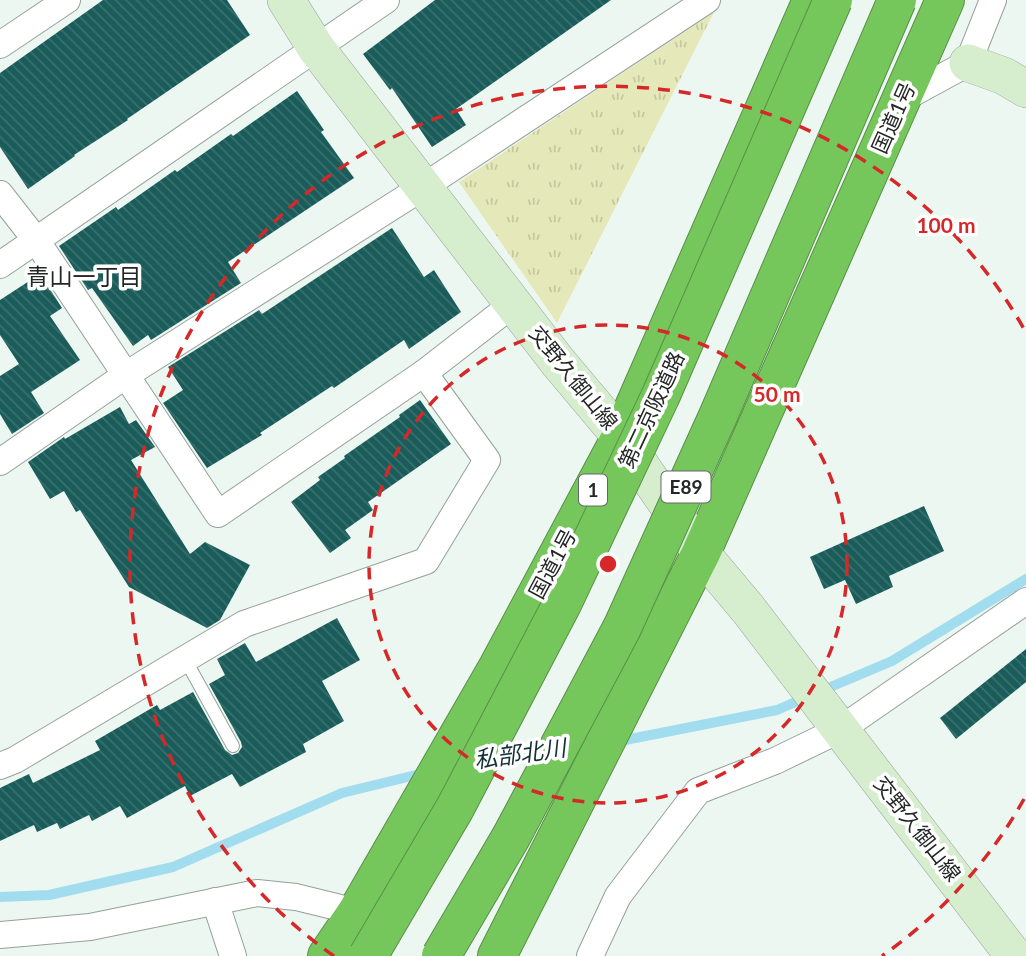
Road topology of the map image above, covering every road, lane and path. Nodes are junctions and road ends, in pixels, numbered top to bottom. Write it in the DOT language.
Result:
graph roads {
  1 [pos="67,0"];
  2 [pos="286,0"];
  3 [pos="386,0"];
  4 [pos="707,0"];
  5 [pos="833,0"];
  6 [pos="897,0"];
  7 [pos="945,0"];
  8 [pos="993,0"];
  9 [pos="804,8"];
  10 [pos="0,45"];
  11 [pos="316,48"];
  12 [pos="968,62"];
  13 [pos="1026,89"];
  14 [pos="902,99"];
  15 [pos="423,187"];
  16 [pos="0,194"];
  17 [pos="36,240"];
  18 [pos="0,265"];
  19 [pos="513,304"];
  20 [pos="424,373"];
  21 [pos="125,375"];
  22 [pos="621,438"];
  23 [pos="0,462"];
  24 [pos="701,554"];
  25 [pos="1026,601"];
  26 [pos="186,659"];
  27 [pos="841,729"];
  28 [pos="233,746"];
  29 [pos="0,766"];
  30 [pos="215,901"];
  31 [pos="357,912"];
  32 [pos="0,935"];
  33 [pos="233,956"];
  34 [pos="327,956"];
  35 [pos="368,956"];
  36 [pos="441,956"];
  37 [pos="497,956"];
  38 [pos="590,956"];
  39 [pos="1014,956"];
  1 -- 10 [label="street"];
  2 -- 11 [label="main road, 交野久御山線"];
  3 -- 11 [label="street"];
  4 -- 15 [label="street"];
  5 -- 35 [label="highway, 第二京阪道路, bridge"];
  6 -- 36 [label="highway, E89, bridge"];
  7 -- 14 [label="highway, 国道1号"];
  8 -- 12 [label="street"];
  9 -- 22 [label="highway, 国道1号 / 1"];
  11 -- 15 [label="main road, 交野久御山線"];
  11 -- 17 [label="street"];
  12 -- 13 [label="main road"];
  12 -- 14 [label="street"];
  14 -- 24 [label="highway, 国道1号"];
  15 -- 19 [label="main road, 交野久御山線"];
  15 -- 21 [label="street"];
  16 -- 17 [label="street"];
  17 -- 18 [label="street"];
  17 -- 21 [label="street"];
  19 -- 20 [label="street"];
  19 -- 22 [label="main road, 交野久御山線"];
  20 -- 21 [label="street"];
  20 -- 26 [label="street"];
  21 -- 23 [label="street"];
  22 -- 24 [label="main road, 交野久御山線"];
  22 -- 31 [label="highway, 国道1号 / 1"];
  24 -- 27 [label="main road, 交野久御山線"];
  24 -- 37 [label="highway, 国道1号"];
  25 -- 27 [label="street"];
  26 -- 28 [label="lane"];
  26 -- 29 [label="street"];
  27 -- 38 [label="street"];
  27 -- 39 [label="main road, 交野久御山線"];
  30 -- 31 [label="street"];
  30 -- 32 [label="street"];
  30 -- 33 [label="street"];
  31 -- 34 [label="highway, 国道1号 / 1"];
}
